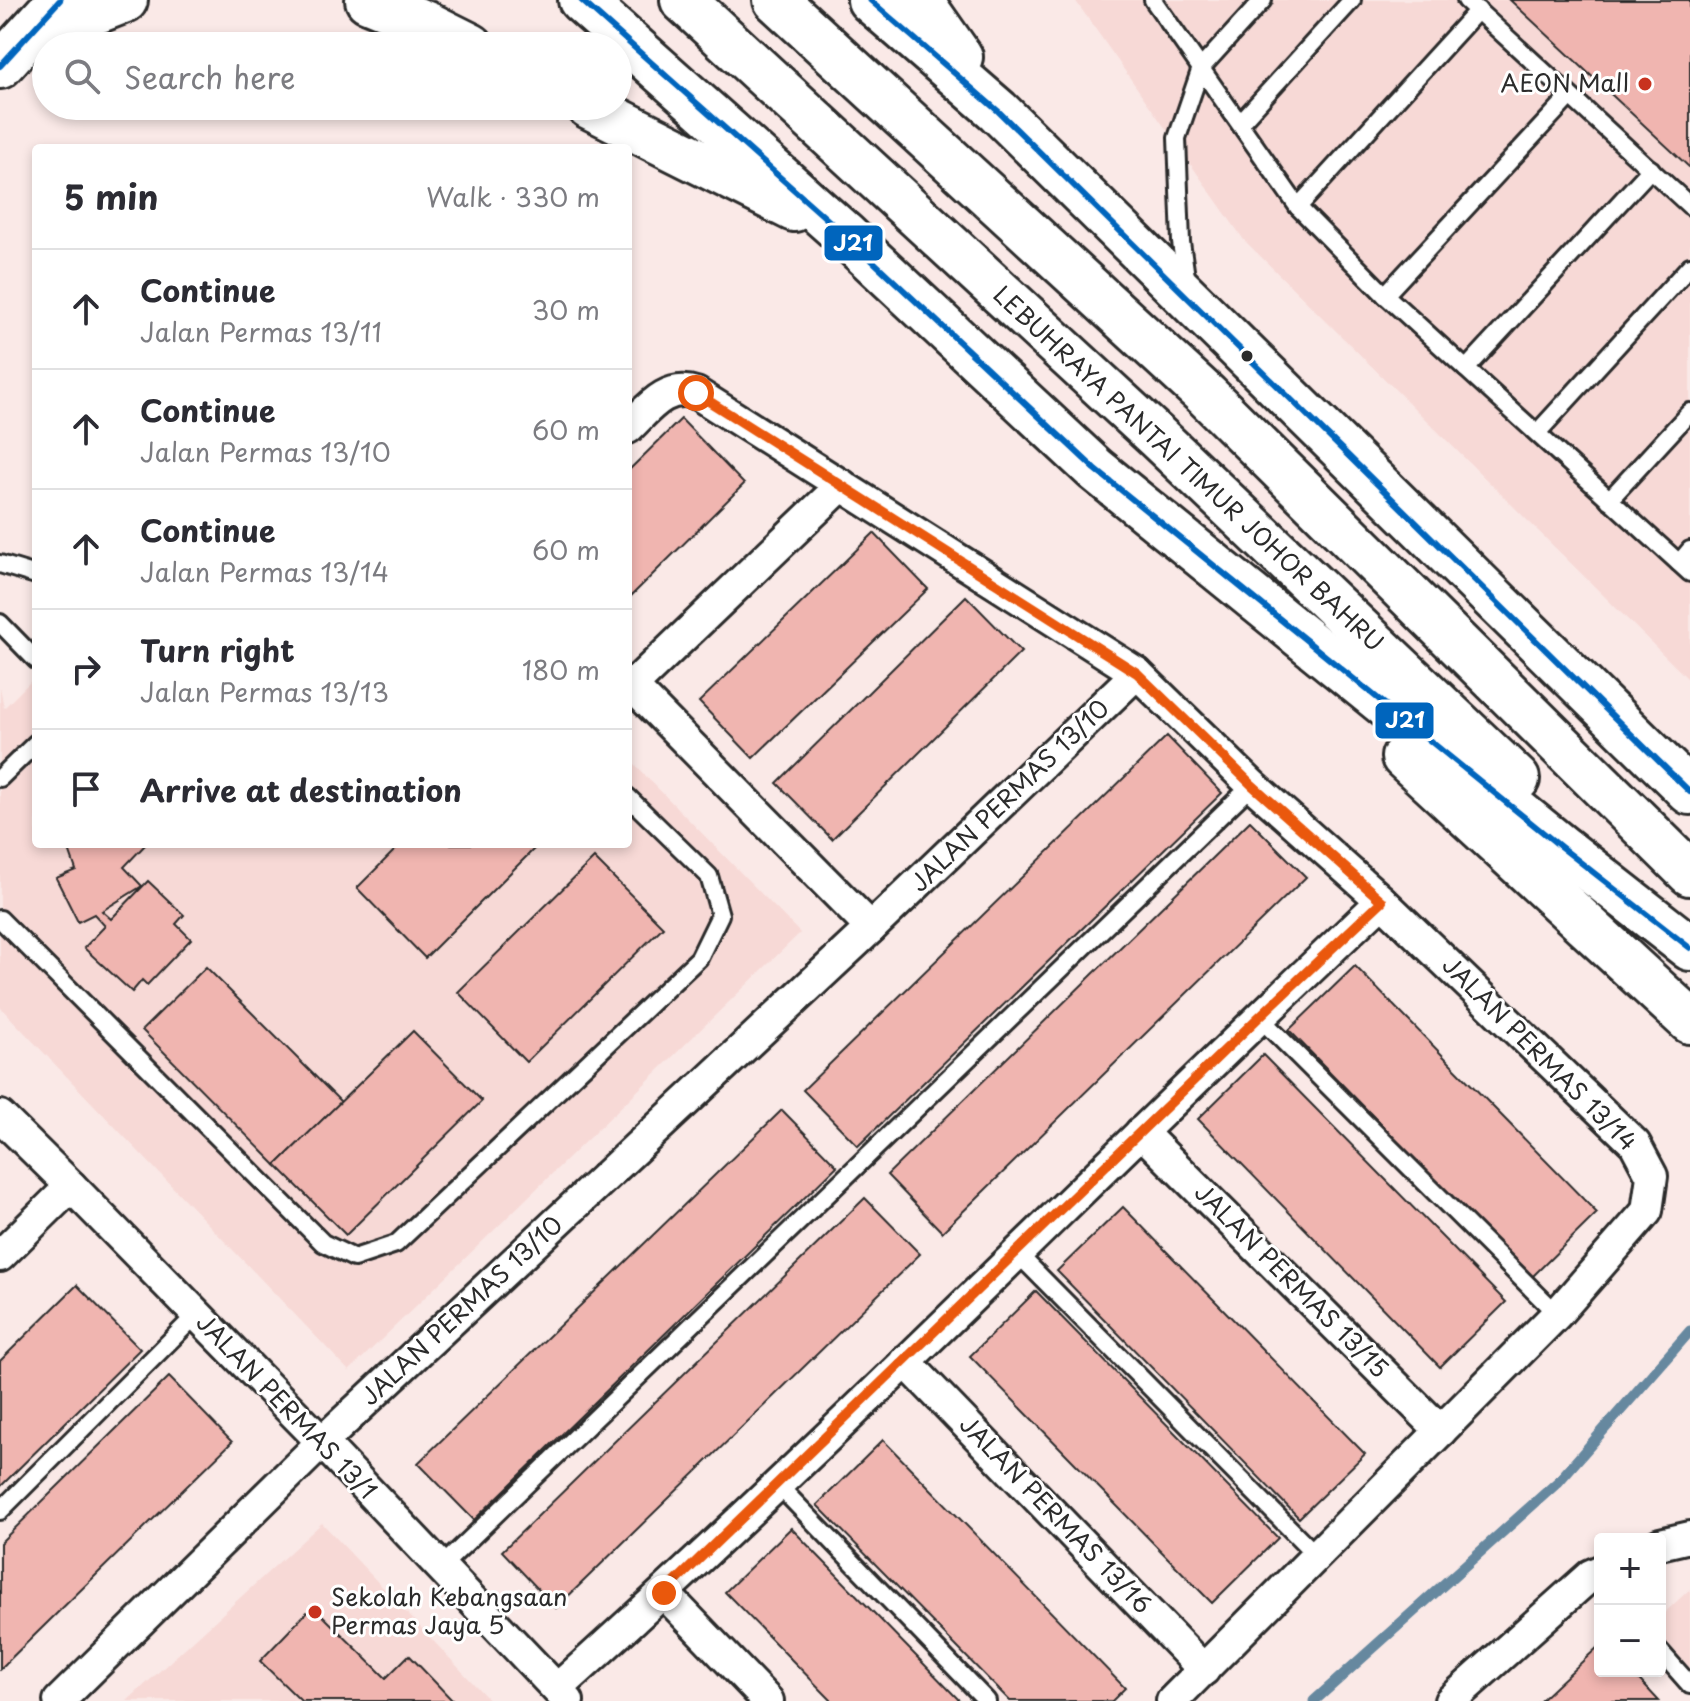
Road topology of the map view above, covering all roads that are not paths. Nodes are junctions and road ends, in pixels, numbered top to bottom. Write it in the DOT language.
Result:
graph roads {
  1 [pos="60,0"];
  2 [pos="125,0"];
  3 [pos="368,0"];
  4 [pos="581,0"];
  5 [pos="776,0"];
  6 [pos="870,0"];
  7 [pos="920,0"];
  8 [pos="1153,0"];
  9 [pos="1263,0"];
  10 [pos="1352,0"];
  11 [pos="1472,5"];
  12 [pos="697,14"];
  13 [pos="57,32"];
  14 [pos="443,32"];
  15 [pos="617,32"];
  16 [pos="32,44"];
  17 [pos="632,45"];
  18 [pos="12,53"];
  19 [pos="1201,68"];
  20 [pos="1570,96"];
  21 [pos="998,111"];
  22 [pos="617,120"];
  23 [pos="1240,123"];
  24 [pos="1651,169"];
  25 [pos="1690,206"];
  26 [pos="1298,207"];
  27 [pos="846,236"];
  28 [pos="1690,266"];
  29 [pos="1385,295"];
  30 [pos="1190,301"];
  31 [pos="1466,369"];
  32 [pos="1690,412"];
  33 [pos="632,424"];
  34 [pos="1537,433"];
  35 [pos="1095,469"];
  36 [pos="842,485"];
  37 [pos="1609,500"];
  38 [pos="1686,562"];
  39 [pos="0,564"];
  40 [pos="32,574"];
  41 [pos="0,623"];
  42 [pos="32,656"];
  43 [pos="1137,673"];
  44 [pos="632,682"];
  45 [pos="632,686"];
  46 [pos="32,747"];
  47 [pos="0,778"];
  48 [pos="1252,785"];
  49 [pos="1690,792"];
  50 [pos="632,801"];
  51 [pos="1690,873"];
  52 [pos="1382,901"];
  53 [pos="0,919"];
  54 [pos="871,928"];
  55 [pos="1690,945"];
  56 [pos="1259,1017"];
  57 [pos="1690,1021"];
  58 [pos="0,1116"];
  59 [pos="1141,1132"];
  60 [pos="71,1186"];
  61 [pos="1016,1252"];
  62 [pos="0,1256"];
  63 [pos="1557,1314"];
  64 [pos="196,1315"];
  65 [pos="905,1361"];
  66 [pos="1441,1431"];
  67 [pos="322,1442"];
  68 [pos="777,1484"];
  69 [pos="0,1511"];
  70 [pos="1690,1537"];
  71 [pos="1666,1543"];
  72 [pos="1317,1556"];
  73 [pos="441,1567"];
  74 [pos="1594,1580"];
  75 [pos="664,1593"];
  76 [pos="1666,1658"];
  77 [pos="1204,1670"];
  78 [pos="1690,1685"];
  79 [pos="562,1695"];
  80 [pos="1467,1695"];
  81 [pos="59,1701"];
  82 [pos="768,1701"];
  83 [pos="987,1701"];
  84 [pos="1172,1701"];
  1 -- 18 [label="main road"];
  2 -- 13 [label="main road"];
  3 -- 14 [label="main road"];
  4 -- 15 [label="main road"];
  5 -- 51 [label="main road"];
  6 -- 21 [label="main road"];
  7 -- 21 [label="main road"];
  8 -- 19 [label="lane"];
  9 -- 19 [label="lane"];
  10 -- 23 [label="lane"];
  11 -- 20 [label="lane"];
  11 -- 26 [label="lane"];
  12 -- 55 [label="main road, LEBUHRAYA PANTAI TIMUR JOHOR BAHRU"];
  16 -- 18 [label="main road"];
  17 -- 27 [label="main road"];
  19 -- 23 [label="lane"];
  19 -- 30 [label="lane"];
  20 -- 24 [label="lane"];
  20 -- 29 [label="lane"];
  21 -- 30 [label="main road"];
  22 -- 27 [label="main road"];
  23 -- 26 [label="lane"];
  24 -- 25 [label="lane"];
  24 -- 31 [label="lane"];
  26 -- 29 [label="lane"];
  27 -- 35 [label="main road"];
  28 -- 34 [label="lane"];
  29 -- 31 [label="lane"];
  30 -- 49 [label="main road"];
  31 -- 34 [label="lane"];
  32 -- 37 [label="lane"];
  33 -- 36 [label="street"];
  34 -- 37 [label="lane"];
  35 -- 55 [label="main road"];
  35 -- 57 [label="main road"];
  36 -- 43 [label="street"];
  36 -- 44 [label="street"];
  37 -- 38 [label="lane"];
  39 -- 40 [label="lane"];
  41 -- 42 [label="lane"];
  43 -- 48 [label="street, JALAN PERMAS 13/14"];
  43 -- 54 [label="street, JALAN PERMAS 13/10"];
  45 -- 54 [label="street"];
  46 -- 47 [label="lane"];
  48 -- 52 [label="street, JALAN PERMAS 13/14"];
  48 -- 73 [label="lane"];
  50 -- 53 [label="lane"];
  52 -- 56 [label="street"];
  52 -- 63 [label="street, JALAN PERMAS 13/14"];
  54 -- 67 [label="street, JALAN PERMAS 13/10"];
  56 -- 59 [label="street"];
  56 -- 63 [label="lane"];
  58 -- 60 [label="street, JALAN PERMAS 13/1"];
  59 -- 61 [label="street"];
  59 -- 66 [label="street, JALAN PERMAS 13/15"];
  60 -- 62 [label="street"];
  60 -- 64 [label="street, JALAN PERMAS 13/1"];
  61 -- 65 [label="street"];
  61 -- 72 [label="lane"];
  63 -- 66 [label="street, JALAN PERMAS 13/14"];
  64 -- 67 [label="street, JALAN PERMAS 13/1"];
  64 -- 69 [label="lane"];
  65 -- 68 [label="street"];
  65 -- 77 [label="street, JALAN PERMAS 13/16"];
  66 -- 72 [label="street, JALAN PERMAS 13/14"];
  67 -- 73 [label="street, JALAN PERMAS 13/1"];
  67 -- 81 [label="street, JALAN PERMAS 13/10"];
  68 -- 75 [label="street"];
  68 -- 83 [label="lane"];
  70 -- 71 [label="street"];
  72 -- 77 [label="street, JALAN PERMAS 13/14"];
  73 -- 79 [label="street, JALAN PERMAS 13/1"];
  74 -- 80 [label="street"];
  75 -- 79 [label="street"];
  75 -- 82 [label="street"];
  76 -- 78 [label="lane"];
  77 -- 84 [label="street, JALAN PERMAS 13/14"];
}
